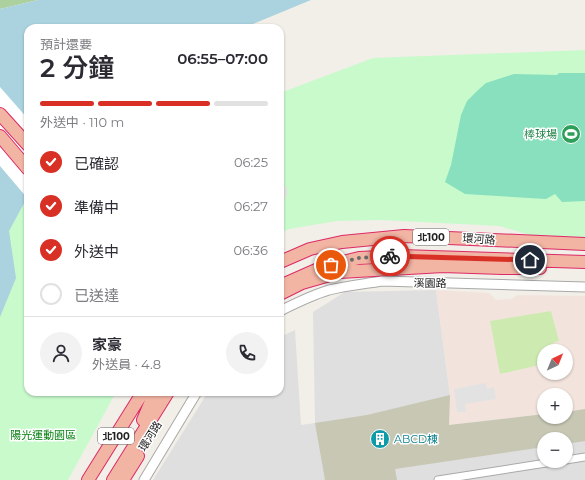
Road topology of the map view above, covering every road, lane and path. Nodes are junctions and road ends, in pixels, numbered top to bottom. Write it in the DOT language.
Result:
graph roads {
  1 [pos="0,110"];
  2 [pos="0,114"];
  3 [pos="11,126"];
  4 [pos="0,136"];
  5 [pos="24,141"];
  6 [pos="24,164"];
  7 [pos="585,244"];
  8 [pos="502,255"];
  9 [pos="585,256"];
  10 [pos="284,260"];
  11 [pos="585,262"];
  12 [pos="585,267"];
  13 [pos="284,277"];
  14 [pos="284,284"];
  15 [pos="585,287"];
  16 [pos="284,292"];
  17 [pos="284,309"];
  18 [pos="140,396"];
  19 [pos="153,396"];
  20 [pos="166,396"];
  21 [pos="175,396"];
  22 [pos="195,396"];
  23 [pos="585,457"];
  24 [pos="573,459"];
  25 [pos="537,464"];
  26 [pos="88,480"];
  27 [pos="105,480"];
  28 [pos="113,480"];
  29 [pos="123,480"];
  30 [pos="144,480"];
  31 [pos="438,480"];
  1 -- 3 [label="highway"];
  2 -- 3 [label="highway"];
  3 -- 5 [label="highway"];
  4 -- 6 [label="highway"];
  7 -- 10 [label="highway, 環河路 / 北100"];
  8 -- 9 [label="highway"];
  8 -- 11 [label="highway"];
  8 -- 13 [label="highway"];
  8 -- 14 [label="highway"];
  12 -- 16 [label="highway"];
  15 -- 17 [label="street, 溪園路"];
  18 -- 26 [label="highway, 北100"];
  19 -- 27 [label="highway"];
  20 -- 28 [label="highway"];
  21 -- 29 [label="highway, 環河路 / 北100"];
  22 -- 30 [label="street"];
  23 -- 24 [label="street"];
  25 -- 31 [label="street"];
}
